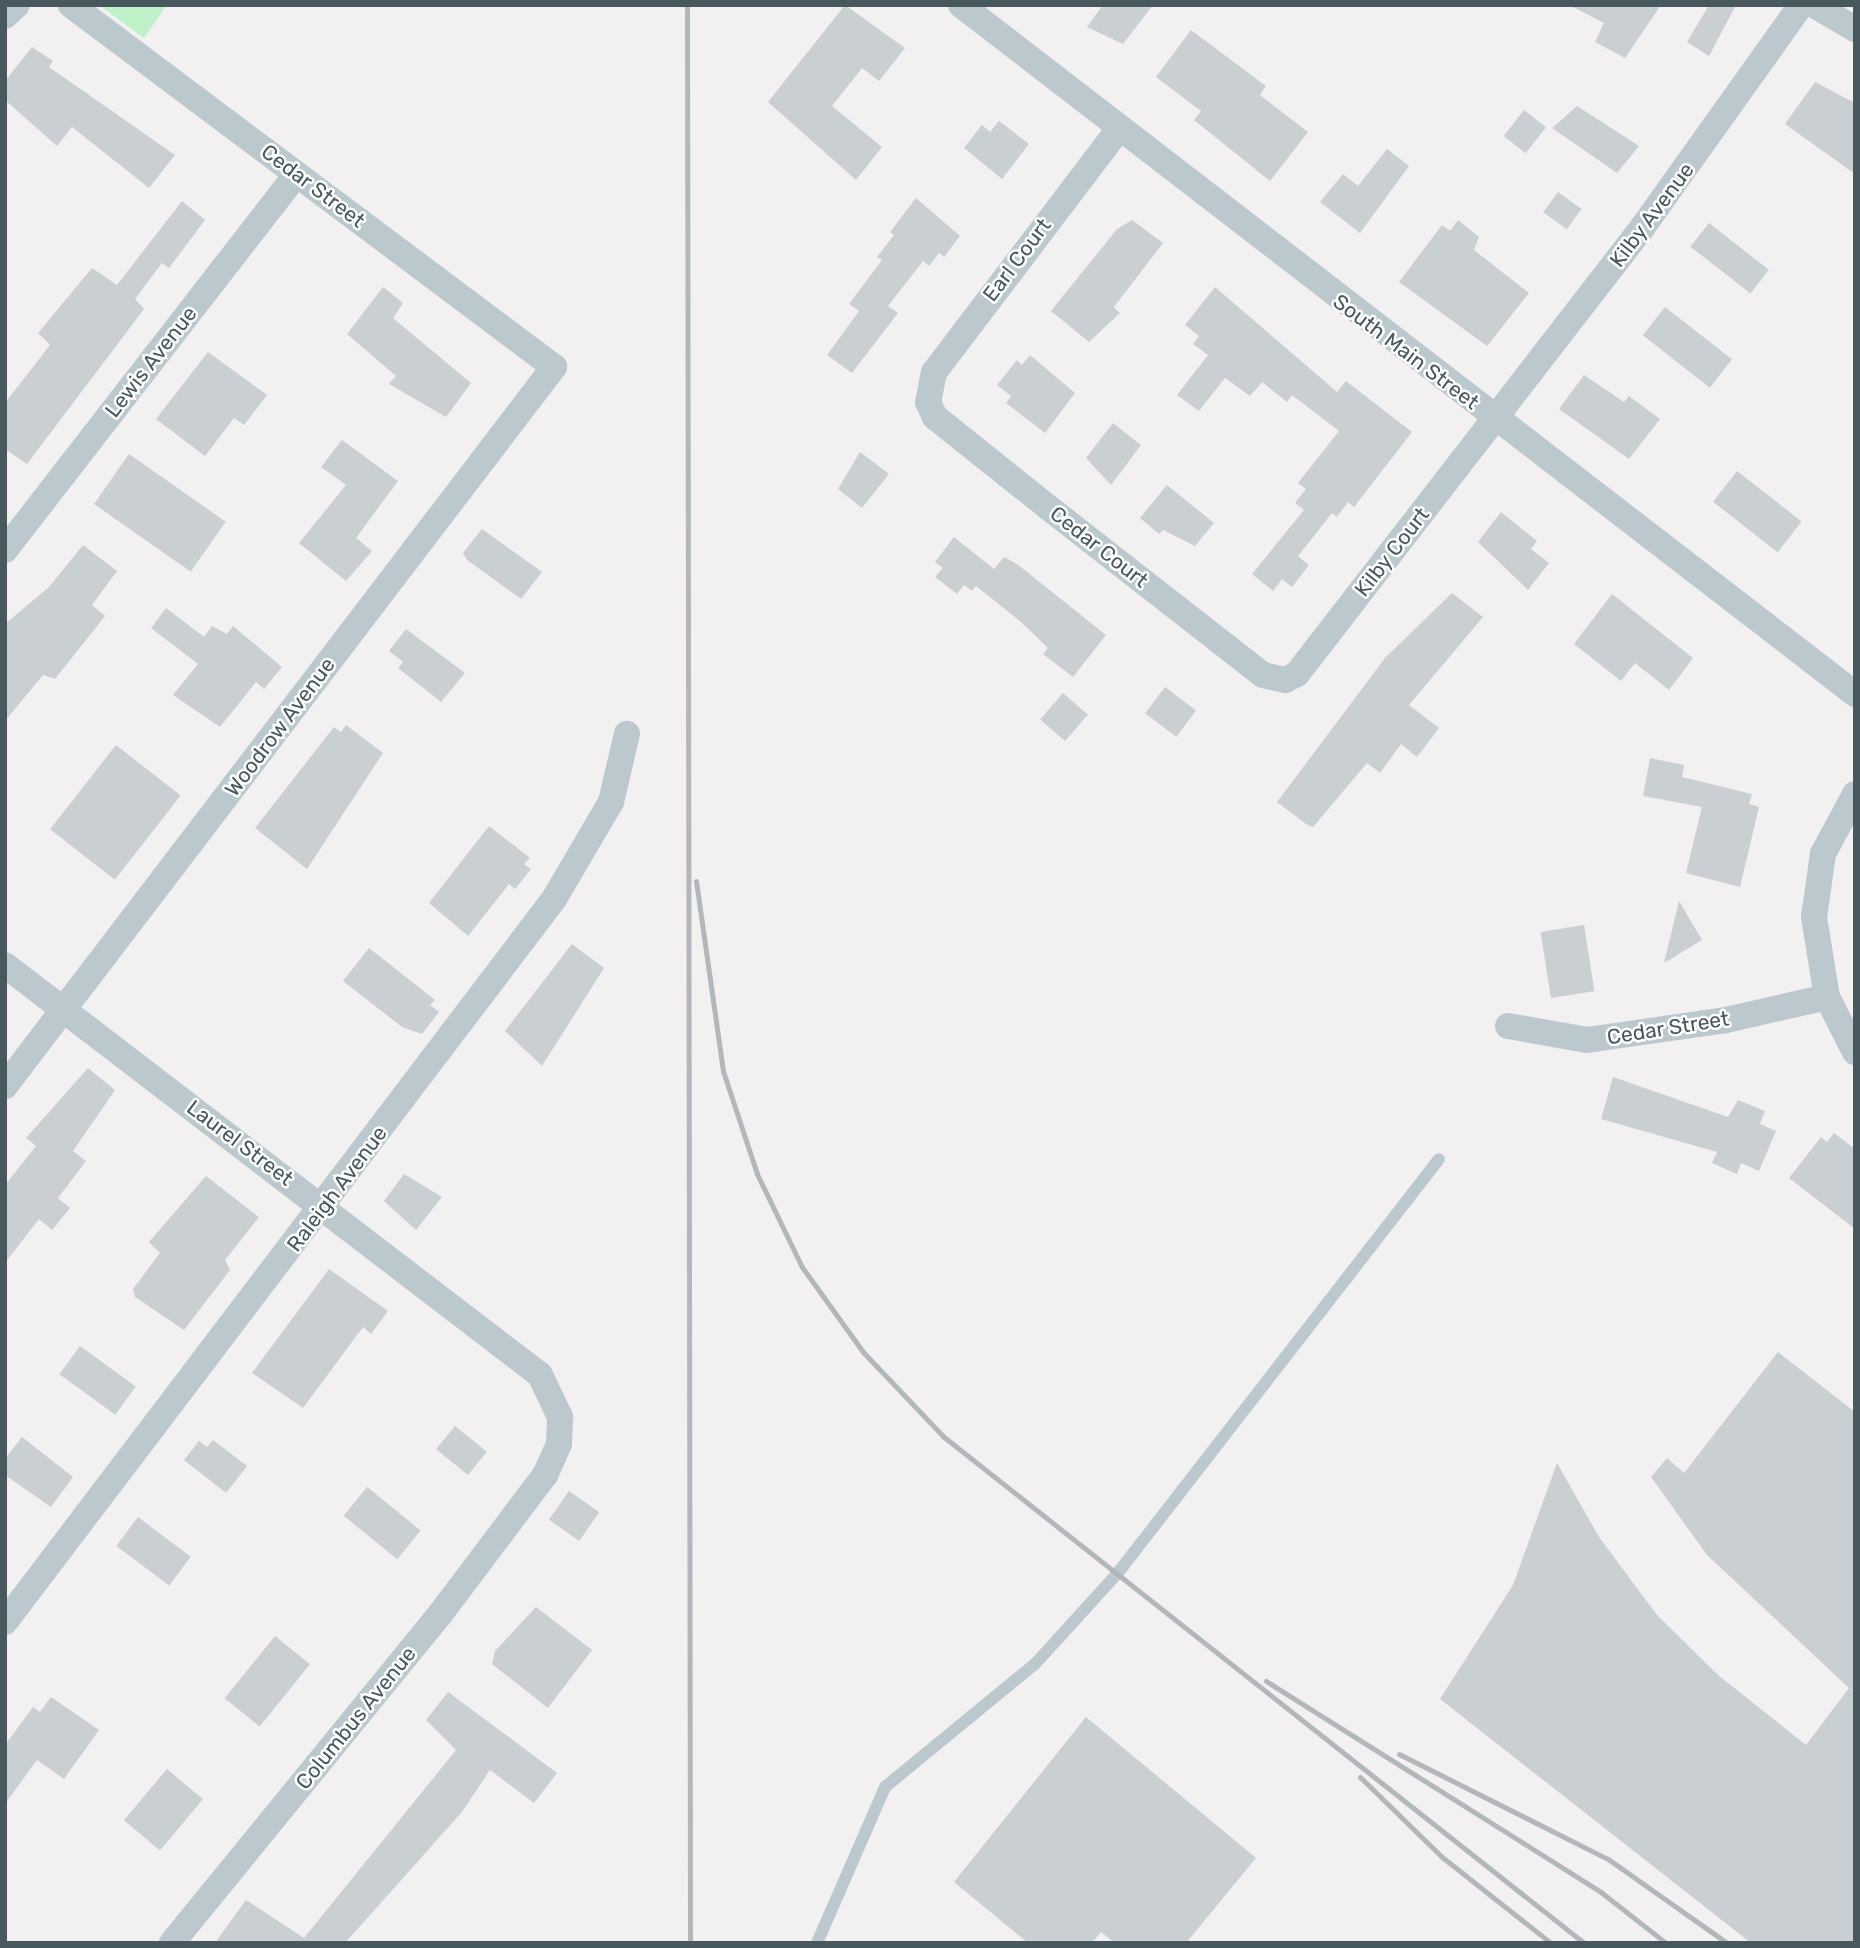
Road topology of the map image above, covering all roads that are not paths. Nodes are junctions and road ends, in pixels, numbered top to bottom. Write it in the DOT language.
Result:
graph roads {
  1 [pos="17,5"];
  2 [pos="71,5"];
  3 [pos="961,5"];
  4 [pos="1801,5"];
  5 [pos="1814,5"];
  6 [pos="5,16"];
  7 [pos="1855,29"];
  8 [pos="1118,130"];
  9 [pos="296,174"];
  10 [pos="554,367"];
  11 [pos="928,397"];
  12 [pos="1494,419"];
  13 [pos="5,550"];
  14 [pos="1285,680"];
  15 [pos="1855,694"];
  16 [pos="627,734"];
  17 [pos="1855,793"];
  18 [pos="5,965"];
  19 [pos="1827,997"];
  20 [pos="64,1010"];
  21 [pos="1508,1026"];
  22 [pos="1855,1052"];
  23 [pos="5,1086"];
  24 [pos="1439,1159"];
  25 [pos="324,1207"];
  26 [pos="534,1489"];
  27 [pos="5,1622"];
  28 [pos="172,1943"];
  29 [pos="817,1943"];
  1 -- 6 [label="street"];
  2 -- 9 [label="street, Cedar Street"];
  3 -- 8 [label="street, South Main Street"];
  4 -- 12 [label="street, Kilby Avenue"];
  5 -- 7 [label="street"];
  8 -- 11 [label="street, Earl Court"];
  8 -- 12 [label="street, South Main Street"];
  9 -- 10 [label="street, Cedar Street"];
  9 -- 13 [label="street, Lewis Avenue"];
  10 -- 20 [label="street, Woodrow Avenue"];
  11 -- 14 [label="street, Cedar Court"];
  12 -- 14 [label="street, Kilby Court"];
  12 -- 15 [label="street, South Main Street"];
  16 -- 25 [label="street, Raleigh Avenue"];
  17 -- 19 [label="street"];
  18 -- 20 [label="street, Laurel Street"];
  19 -- 21 [label="street, Cedar Street"];
  19 -- 22 [label="street"];
  20 -- 23 [label="street, Woodrow Avenue"];
  20 -- 25 [label="street, Laurel Street"];
  24 -- 29 [label="lane"];
  25 -- 26 [label="street, Laurel Street"];
  25 -- 27 [label="street, Raleigh Avenue"];
  26 -- 28 [label="street, Columbus Avenue"];
}
